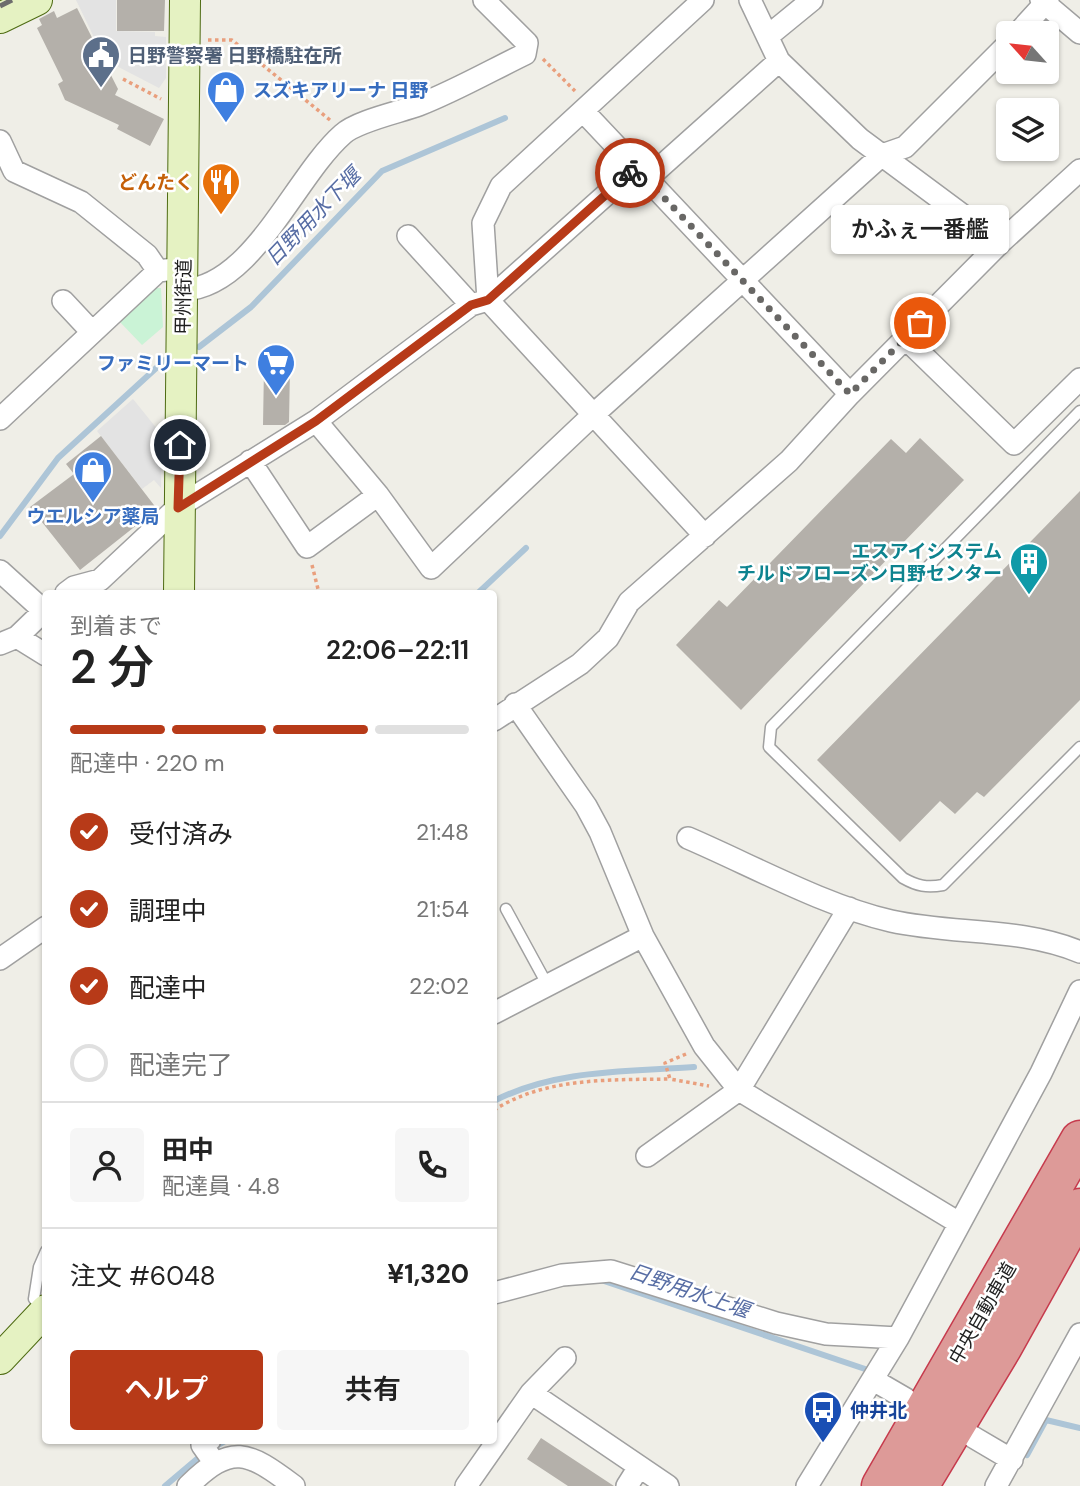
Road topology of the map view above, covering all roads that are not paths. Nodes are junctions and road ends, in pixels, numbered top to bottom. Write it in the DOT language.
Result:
graph roads {
  1 [pos="37,0"];
  2 [pos="185,0"];
  3 [pos="484,0"];
  4 [pos="703,0"];
  5 [pos="750,0"];
  6 [pos="812,0"];
  7 [pos="1045,1"];
  8 [pos="0,18"];
  9 [pos="1028,21"];
  10 [pos="1080,33"];
  11 [pos="768,36"];
  12 [pos="996,56"];
  13 [pos="779,61"];
  14 [pos="586,108"];
  15 [pos="0,141"];
  16 [pos="882,155"];
  17 [pos="1080,170"];
  18 [pos="7,174"];
  19 [pos="642,174"];
  20 [pos="408,236"];
  21 [pos="1000,243"];
  22 [pos="175,276"];
  23 [pos="741,281"];
  24 [pos="62,300"];
  25 [pos="479,303"];
  26 [pos="92,332"];
  27 [pos="905,338"];
  28 [pos="1080,380"];
  29 [pos="850,394"];
  30 [pos="1080,411"];
  31 [pos="594,414"];
  32 [pos="0,419"];
  33 [pos="316,421"];
  34 [pos="250,461"];
  35 [pos="377,495"];
  36 [pos="178,508"];
  37 [pos="705,536"];
  38 [pos="0,571"];
  39 [pos="70,590"];
  40 [pos="178,590"];
  41 [pos="42,607"];
  42 [pos="42,612"];
  43 [pos="8,640"];
  44 [pos="42,653"];
  45 [pos="515,704"];
  46 [pos="497,718"];
  47 [pos="1080,747"];
  48 [pos="688,838"];
  49 [pos="849,908"];
  50 [pos="506,909"];
  51 [pos="42,931"];
  52 [pos="643,936"];
  53 [pos="1080,951"];
  54 [pos="0,959"];
  55 [pos="549,987"];
  56 [pos="1080,991"];
  57 [pos="497,1012"];
  58 [pos="739,1090"];
  59 [pos="1080,1140"];
  60 [pos="647,1156"];
  61 [pos="1080,1208"];
  62 [pos="959,1223"];
  63 [pos="42,1259"];
  64 [pos="497,1292"];
  65 [pos="42,1307"];
  66 [pos="42,1313"];
  67 [pos="1080,1334"];
  68 [pos="898,1338"];
  69 [pos="565,1357"];
  70 [pos="0,1359"];
  71 [pos="875,1381"];
  72 [pos="531,1392"];
  73 [pos="906,1399"];
  74 [pos="973,1437"];
  75 [pos="497,1441"];
  76 [pos="495,1444"];
  77 [pos="210,1452"];
  78 [pos="1012,1460"];
  79 [pos="639,1467"];
  80 [pos="188,1486"];
  81 [pos="294,1486"];
  82 [pos="466,1486"];
  83 [pos="627,1486"];
  84 [pos="668,1486"];
  85 [pos="807,1486"];
  86 [pos="881,1486"];
  87 [pos="919,1486"];
  88 [pos="996,1486"];
  1 -- 8 [label="main road"];
  2 -- 22 [label="main road, 甲州街道"];
  3 -- 22 [label="street"];
  4 -- 14 [label="street"];
  5 -- 11 [label="street"];
  6 -- 11 [label="street"];
  7 -- 9 [label="street"];
  7 -- 10 [label="street"];
  11 -- 13 [label="street"];
  12 -- 16 [label="street"];
  13 -- 16 [label="street"];
  13 -- 19 [label="street"];
  14 -- 19 [label="street"];
  14 -- 25 [label="street"];
  15 -- 18 [label="street"];
  16 -- 21 [label="street"];
  16 -- 23 [label="street"];
  17 -- 21 [label="street"];
  18 -- 22 [label="street"];
  19 -- 23 [label="street"];
  19 -- 25 [label="street"];
  20 -- 25 [label="street"];
  21 -- 27 [label="street"];
  22 -- 26 [label="street"];
  22 -- 36 [label="main road, 甲州街道"];
  23 -- 29 [label="street"];
  23 -- 31 [label="street"];
  24 -- 26 [label="street"];
  25 -- 31 [label="street"];
  25 -- 33 [label="street"];
  26 -- 32 [label="street"];
  27 -- 28 [label="street"];
  27 -- 29 [label="street"];
  29 -- 37 [label="street"];
  30 -- 47 [label="lane"];
  31 -- 35 [label="street"];
  31 -- 37 [label="street"];
  33 -- 34 [label="street"];
  33 -- 35 [label="street"];
  34 -- 35 [label="street"];
  34 -- 36 [label="street"];
  36 -- 39 [label="street"];
  36 -- 40 [label="main road, 甲州街道"];
  37 -- 45 [label="street"];
  38 -- 41 [label="street"];
  42 -- 43 [label="street"];
  43 -- 44 [label="street"];
  45 -- 46 [label="street"];
  45 -- 52 [label="street"];
  48 -- 49 [label="street"];
  49 -- 53 [label="street"];
  49 -- 58 [label="street"];
  50 -- 55 [label="lane"];
  51 -- 54 [label="street"];
  52 -- 55 [label="street"];
  52 -- 58 [label="street"];
  55 -- 57 [label="street"];
  56 -- 62 [label="street"];
  58 -- 60 [label="street"];
  58 -- 62 [label="street"];
  59 -- 86 [label="highway, 中央自動車道"];
  61 -- 87 [label="highway, 中央自動車道"];
  62 -- 68 [label="street"];
  63 -- 65 [label="lane"];
  64 -- 68 [label="street"];
  66 -- 70 [label="main road"];
  67 -- 78 [label="street"];
  68 -- 71 [label="street"];
  69 -- 72 [label="street"];
  71 -- 73 [label="street"];
  71 -- 85 [label="street"];
  72 -- 75 [label="street"];
  72 -- 79 [label="street"];
  74 -- 78 [label="street"];
  76 -- 82 [label="street"];
  77 -- 80 [label="street"];
  77 -- 81 [label="street"];
  78 -- 88 [label="street"];
  79 -- 83 [label="street"];
  79 -- 84 [label="street"];
}
